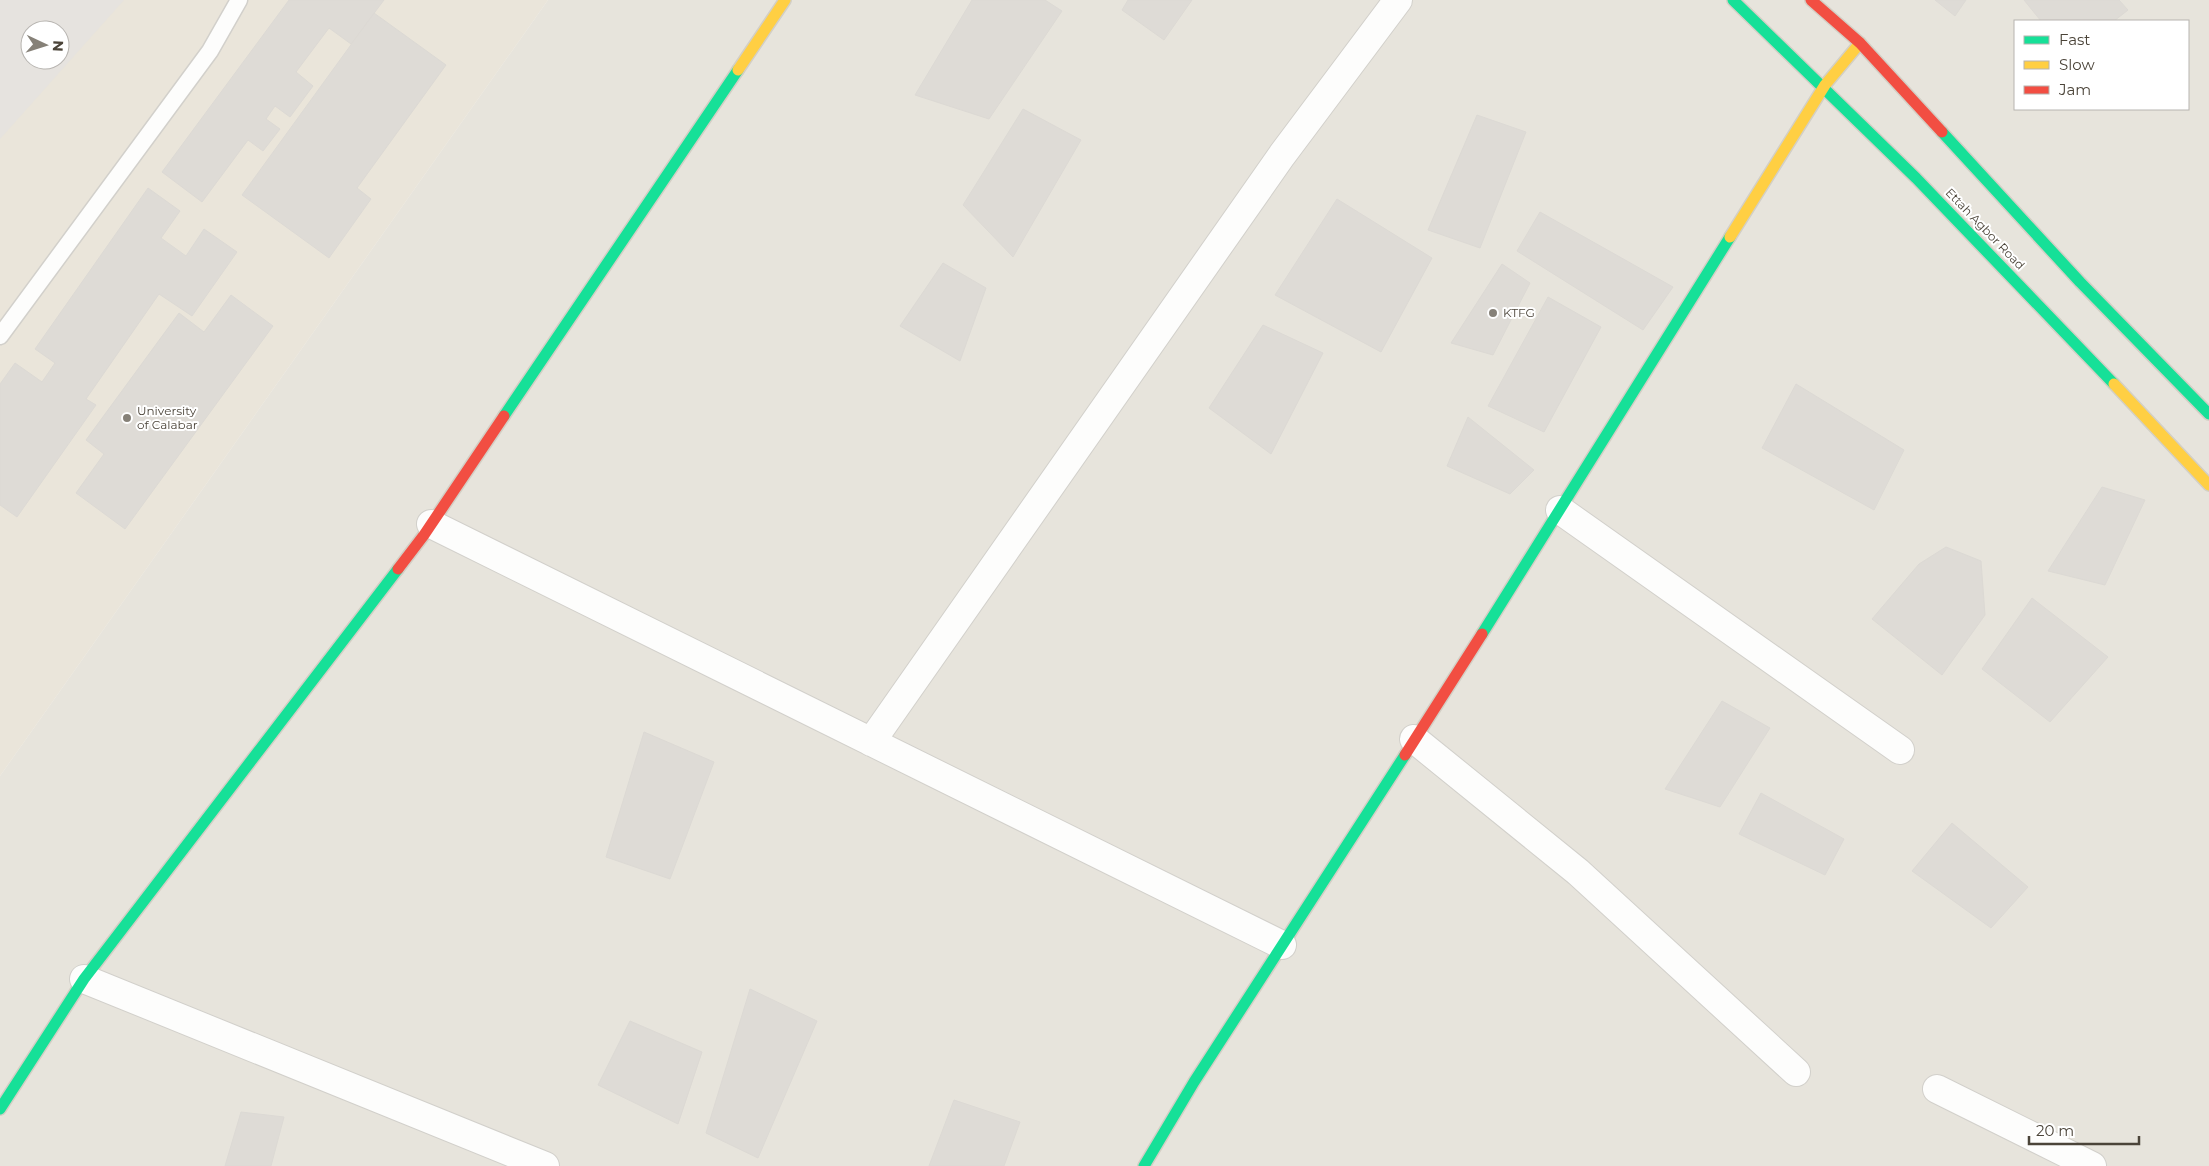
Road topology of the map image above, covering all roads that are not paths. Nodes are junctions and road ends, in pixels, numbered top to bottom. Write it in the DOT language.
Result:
graph roads {
  1 [pos="239,0"];
  2 [pos="786,0"];
  3 [pos="1398,0"];
  4 [pos="1734,0"];
  5 [pos="1811,0"];
  6 [pos="1860,43"];
  7 [pos="1825,85"];
  8 [pos="0,336"];
  9 [pos="2209,414"];
  10 [pos="2209,485"];
  11 [pos="1560,510"];
  12 [pos="431,524"];
  13 [pos="1414,739"];
  14 [pos="871,742"];
  15 [pos="1900,750"];
  16 [pos="1282,945"];
  17 [pos="84,979"];
  18 [pos="1796,1072"];
  19 [pos="1936,1090"];
  20 [pos="0,1109"];
  21 [pos="545,1166"];
  22 [pos="1144,1166"];
  23 [pos="2092,1166"];
  1 -- 8 [label="lane"];
  2 -- 12 [label="street"];
  3 -- 14 [label="street"];
  4 -- 7 [label="street, Ettah Agbor Road"];
  5 -- 6 [label="street"];
  6 -- 7 [label="street"];
  6 -- 9 [label="street"];
  7 -- 10 [label="street, Ettah Agbor Road"];
  7 -- 11 [label="street"];
  11 -- 13 [label="street"];
  11 -- 15 [label="street"];
  12 -- 14 [label="street"];
  12 -- 17 [label="street"];
  13 -- 16 [label="street"];
  13 -- 18 [label="street"];
  14 -- 16 [label="street"];
  16 -- 22 [label="street"];
  17 -- 20 [label="street"];
  17 -- 21 [label="street"];
  19 -- 23 [label="street"];
}
